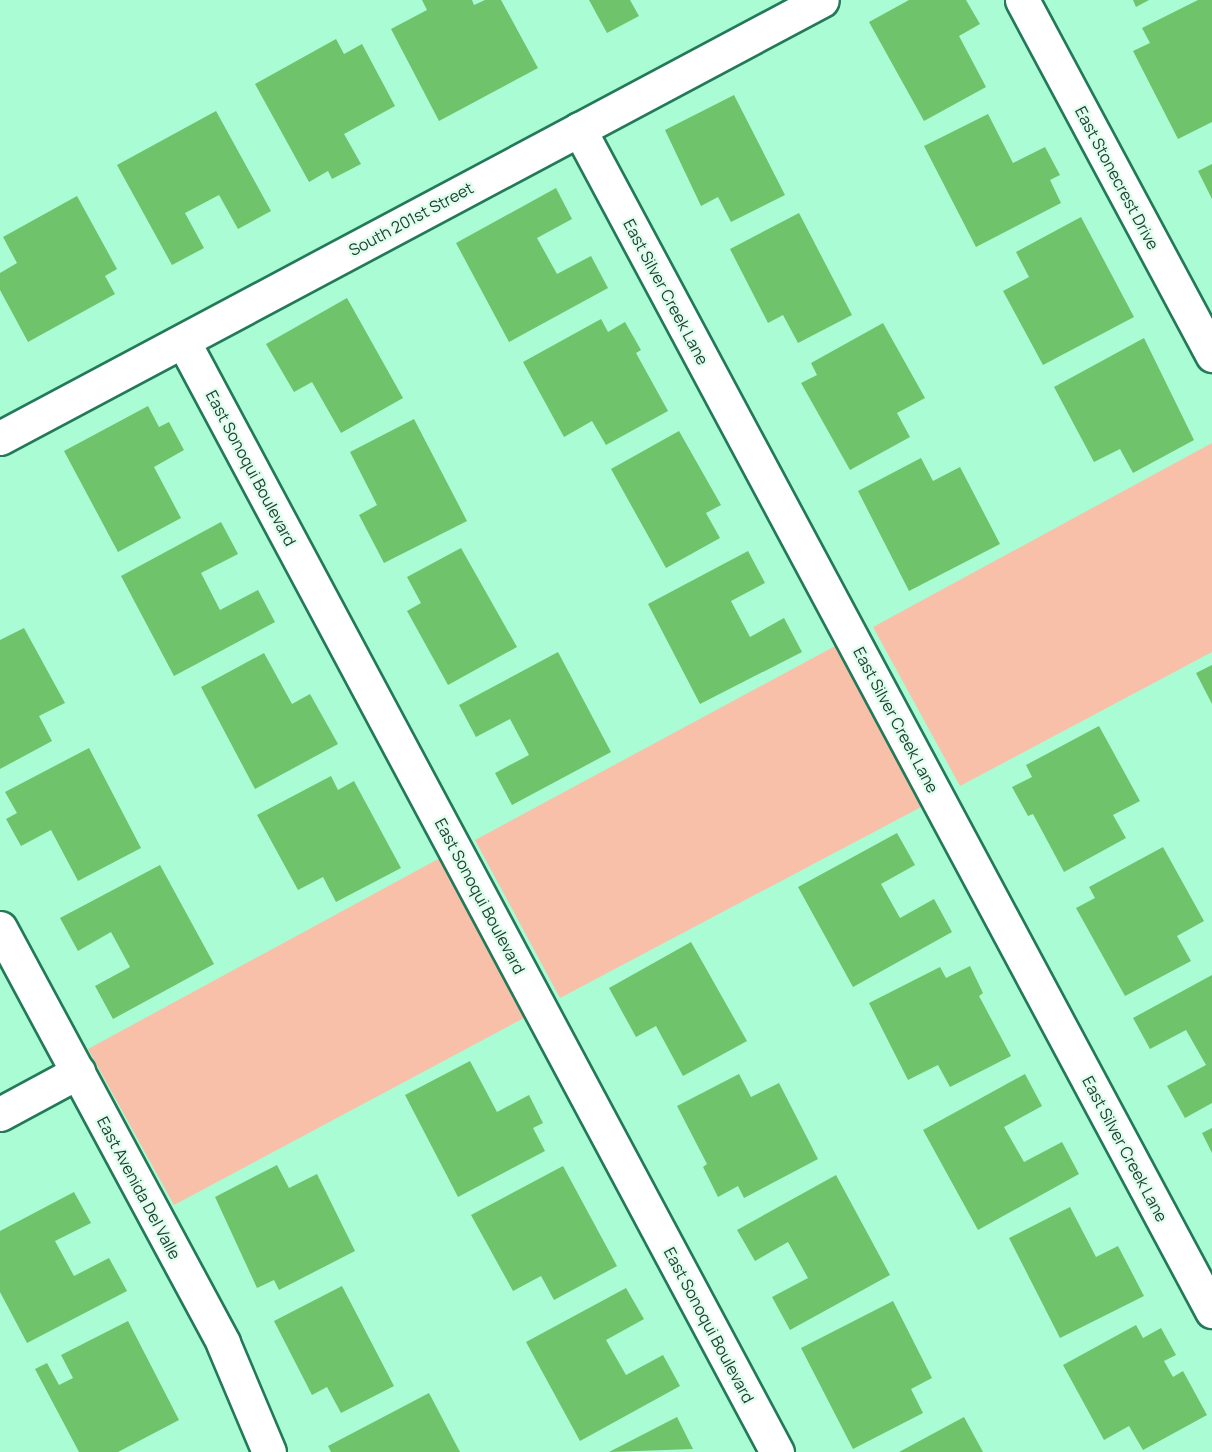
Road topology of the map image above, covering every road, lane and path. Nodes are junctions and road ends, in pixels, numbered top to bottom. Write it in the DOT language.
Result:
graph roads {
  1 [pos="822,0"];
  2 [pos="1022,0"];
  3 [pos="579,129"];
  4 [pos="183,341"];
  5 [pos="1212,355"];
  6 [pos="0,438"];
  7 [pos="0,928"];
  8 [pos="78,1072"];
  9 [pos="0,1114"];
  10 [pos="1212,1311"];
  11 [pos="269,1452"];
  12 [pos="777,1452"];
  1 -- 3 [label="street, South 201st Street"];
  2 -- 5 [label="street, East Stonecrest Drive"];
  3 -- 4 [label="street, South 201st Street"];
  3 -- 10 [label="street, East Silver Creek Lane"];
  4 -- 6 [label="street, South 201st Street"];
  4 -- 12 [label="street, East Sonoqui Boulevard"];
  7 -- 8 [label="street, East Avenida Del Valle"];
  8 -- 9 [label="street"];
  8 -- 11 [label="street, East Avenida Del Valle"];
}
